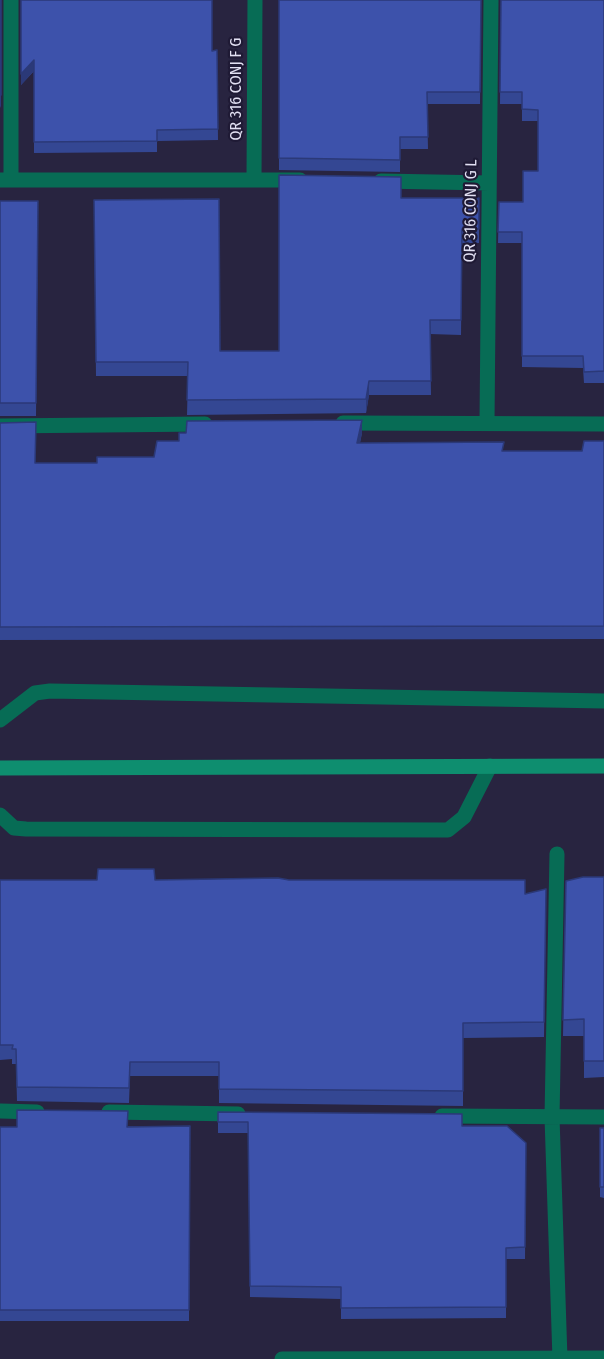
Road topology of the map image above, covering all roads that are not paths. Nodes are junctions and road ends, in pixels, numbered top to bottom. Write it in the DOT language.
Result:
graph roads {
  1 [pos="11,0"];
  2 [pos="255,0"];
  3 [pos="491,0"];
  4 [pos="5,179"];
  5 [pos="254,179"];
  6 [pos="313,180"];
  7 [pos="372,181"];
  8 [pos="489,183"];
  9 [pos="487,422"];
  10 [pos="333,423"];
  11 [pos="226,424"];
  12 [pos="604,424"];
  13 [pos="0,426"];
  14 [pos="604,700"];
  15 [pos="0,720"];
  16 [pos="490,766"];
  17 [pos="604,766"];
  18 [pos="0,768"];
  19 [pos="0,816"];
  20 [pos="557,854"];
  21 [pos="0,1111"];
  22 [pos="47,1112"];
  23 [pos="94,1112"];
  24 [pos="259,1114"];
  25 [pos="423,1115"];
  26 [pos="552,1117"];
  27 [pos="604,1117"];
  28 [pos="311,1358"];
  29 [pos="604,1358"];
  30 [pos="282,1359"];
  31 [pos="560,1359"];
  1 -- 4 [label="street"];
  2 -- 5 [label="street, QR 316 CONJ F G"];
  3 -- 8 [label="street, QR 316 CONJ G L"];
  4 -- 5 [label="street"];
  5 -- 6 [label="street"];
  7 -- 8 [label="street"];
  8 -- 9 [label="street, QR 316 CONJ G L"];
  9 -- 10 [label="street"];
  9 -- 12 [label="street"];
  11 -- 13 [label="street"];
  14 -- 15 [label="street"];
  16 -- 17 [label="street"];
  16 -- 18 [label="street"];
  16 -- 19 [label="street"];
  20 -- 26 [label="street"];
  21 -- 22 [label="street"];
  23 -- 24 [label="street"];
  25 -- 26 [label="street"];
  26 -- 27 [label="street"];
  26 -- 31 [label="street"];
  28 -- 30 [label="street"];
  28 -- 31 [label="street"];
  29 -- 31 [label="street"];
}
